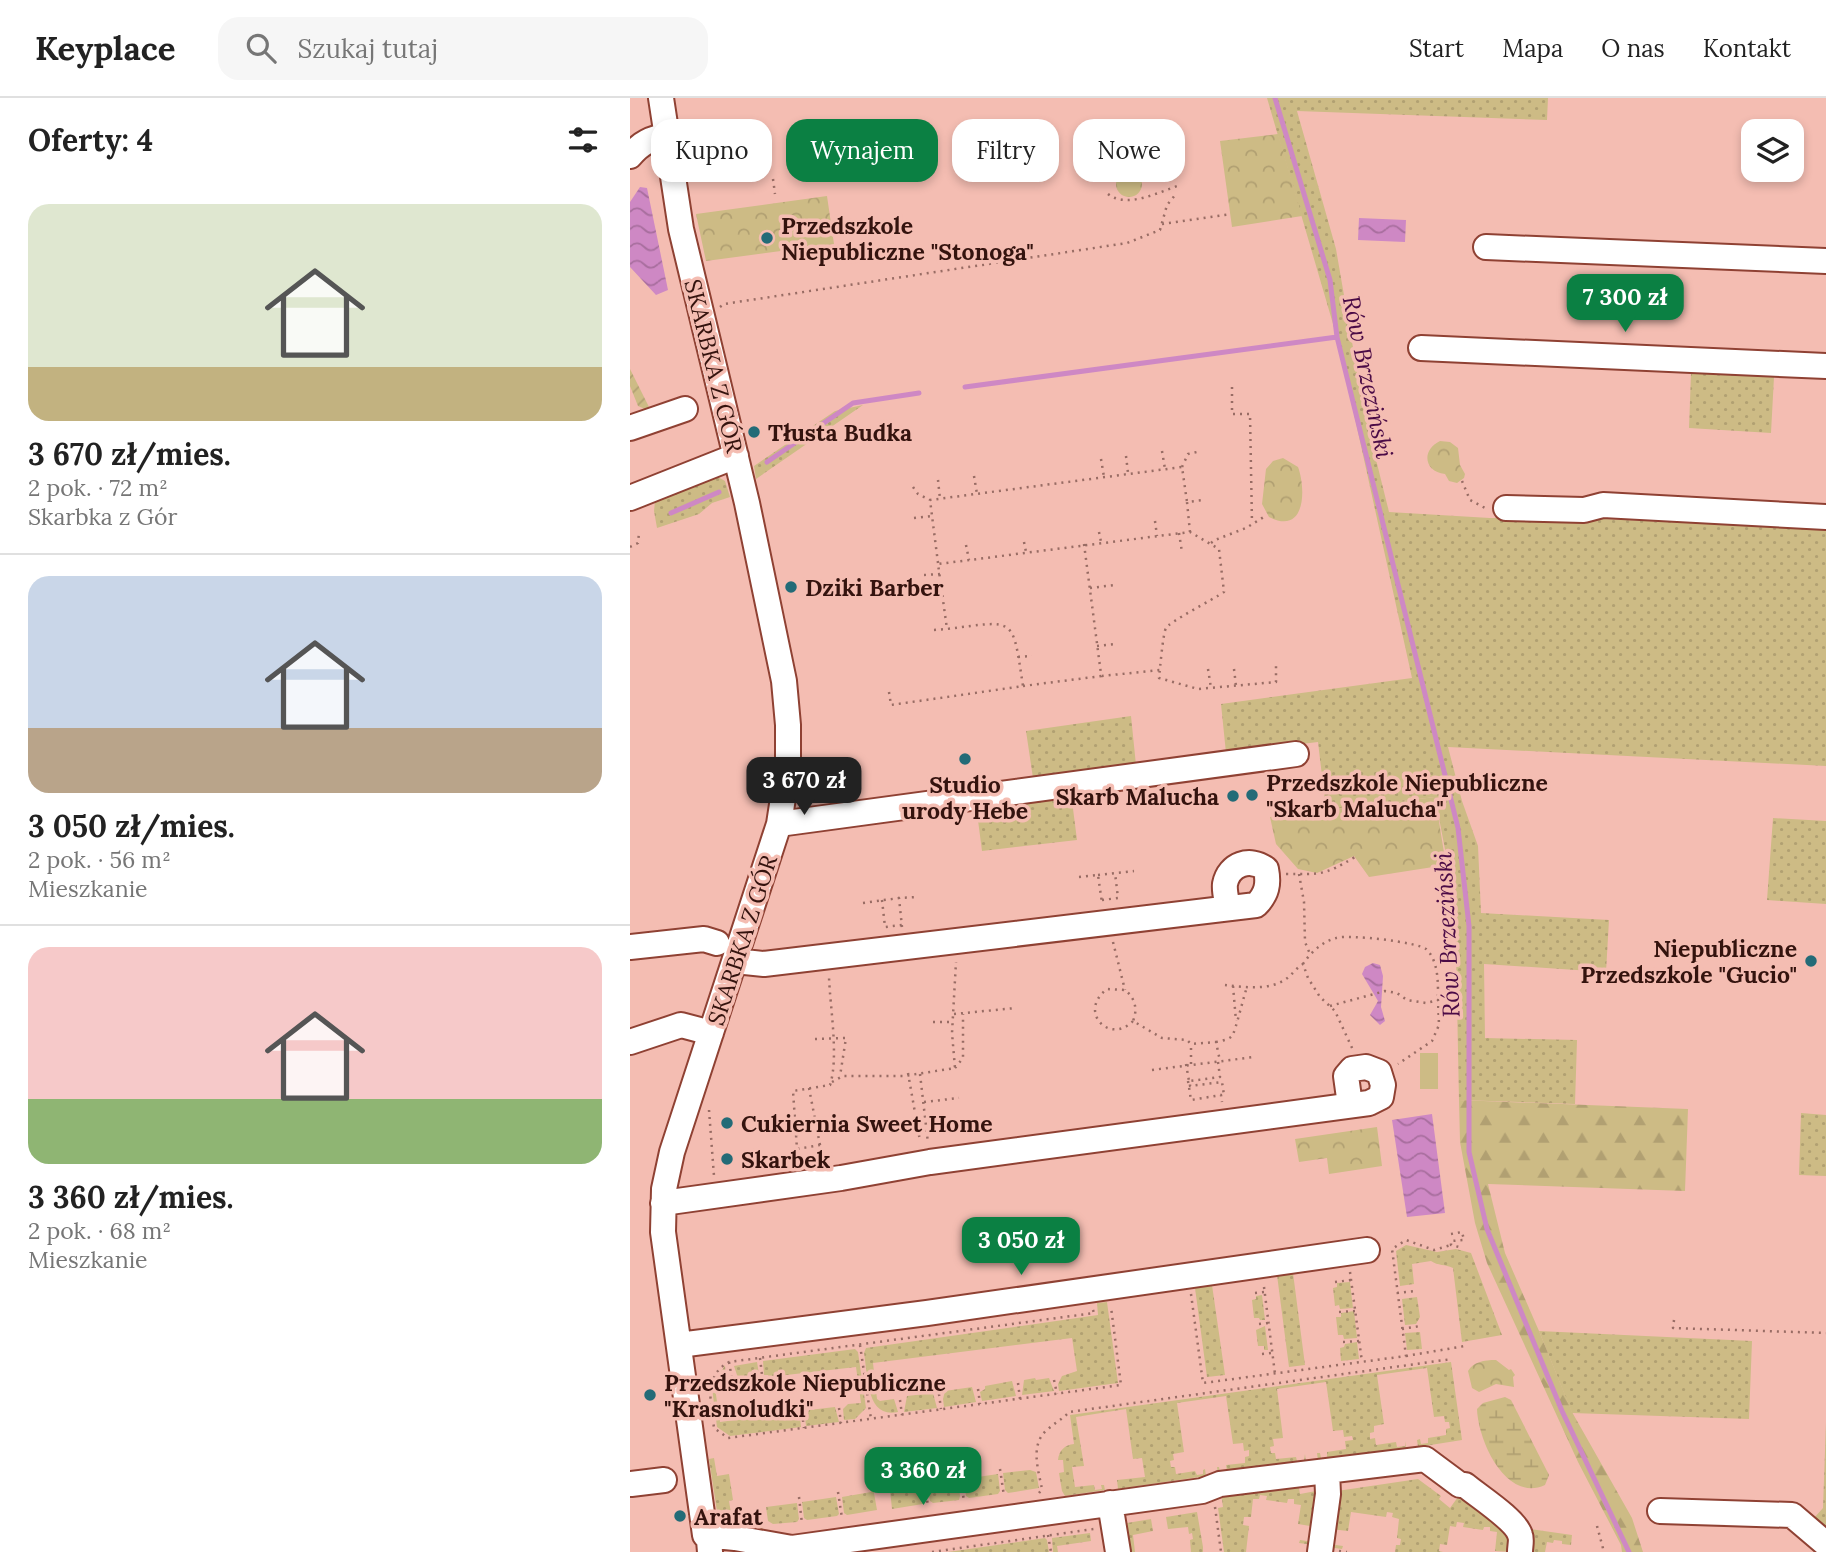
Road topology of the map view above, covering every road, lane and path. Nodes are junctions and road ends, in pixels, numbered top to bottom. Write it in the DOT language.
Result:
graph roads {
  1 [pos="661,98"];
  2 [pos="664,119"];
  3 [pos="651,139"];
  4 [pos="630,156"];
  5 [pos="773,179"];
  6 [pos="675,182"];
  7 [pos="1180,185"];
  8 [pos="775,194"];
  9 [pos="1108,194"];
  10 [pos="1176,194"];
  11 [pos="1231,214"];
  12 [pos="1162,224"];
  13 [pos="1486,247"];
  14 [pos="1826,261"];
  15 [pos="718,308"];
  16 [pos="1421,348"];
  17 [pos="1826,366"];
  18 [pos="1232,387"];
  19 [pos="685,409"];
  20 [pos="631,424"];
  21 [pos="1162,451"];
  22 [pos="1197,452"];
  23 [pos="736,456"];
  24 [pos="1126,456"];
  25 [pos="1101,459"];
  26 [pos="1182,467"];
  27 [pos="1165,469"];
  28 [pos="1128,474"];
  29 [pos="974,476"];
  30 [pos="1104,477"];
  31 [pos="938,480"];
  32 [pos="1462,481"];
  33 [pos="913,487"];
  34 [pos="977,494"];
  35 [pos="630,498"];
  36 [pos="940,499"];
  37 [pos="930,500"];
  38 [pos="1203,500"];
  39 [pos="1187,502"];
  40 [pos="1506,508"];
  41 [pos="1267,515"];
  42 [pos="932,516"];
  43 [pos="1826,517"];
  44 [pos="914,518"];
  45 [pos="1155,521"];
  46 [pos="1252,523"];
  47 [pos="1099,532"];
  48 [pos="1190,532"];
  49 [pos="639,533"];
  50 [pos="1179,533"];
  51 [pos="1157,536"];
  52 [pos="1024,542"];
  53 [pos="1101,542"];
  54 [pos="1084,544"];
  55 [pos="1210,544"];
  56 [pos="966,545"];
  57 [pos="630,547"];
  58 [pos="1026,552"];
  59 [pos="1181,552"];
  60 [pos="969,560"];
  61 [pos="938,564"];
  62 [pos="940,574"];
  63 [pos="924,575"];
  64 [pos="1115,585"];
  65 [pos="1090,588"];
  66 [pos="947,629"];
  67 [pos="934,630"];
  68 [pos="1115,644"];
  69 [pos="1097,646"];
  70 [pos="1032,656"];
  71 [pos="1018,657"];
  72 [pos="1276,665"];
  73 [pos="1208,669"];
  74 [pos="1160,670"];
  75 [pos="1234,670"];
  76 [pos="1102,676"];
  77 [pos="1023,686"];
  78 [pos="1236,686"];
  79 [pos="1211,688"];
  80 [pos="889,692"];
  81 [pos="1296,754"];
  82 [pos="779,824"];
  83 [pos="1355,858"];
  84 [pos="1134,871"];
  85 [pos="1115,873"];
  86 [pos="1098,875"];
  87 [pos="1079,877"];
  88 [pos="918,897"];
  89 [pos="898,898"];
  90 [pos="882,900"];
  91 [pos="863,903"];
  92 [pos="1227,908"];
  93 [pos="1105,915"];
  94 [pos="903,936"];
  95 [pos="957,941"];
  96 [pos="717,943"];
  97 [pos="630,947"];
  98 [pos="1310,954"];
  99 [pos="828,957"];
  100 [pos="735,961"];
  101 [pos="1303,964"];
  102 [pos="1225,985"];
  103 [pos="1233,986"];
  104 [pos="1247,987"];
  105 [pos="1125,990"];
  106 [pos="1438,1000"];
  107 [pos="1331,1006"];
  108 [pos="1016,1008"];
  109 [pos="963,1013"];
  110 [pos="954,1014"];
  111 [pos="1133,1021"];
  112 [pos="933,1022"];
  113 [pos="954,1022"];
  114 [pos="1236,1027"];
  115 [pos="711,1033"];
  116 [pos="832,1038"];
  117 [pos="815,1039"];
  118 [pos="630,1042"];
  119 [pos="1216,1042"];
  120 [pos="1191,1044"];
  121 [pos="1354,1053"];
  122 [pos="1254,1057"];
  123 [pos="1219,1061"];
  124 [pos="1189,1064"];
  125 [pos="1393,1066"];
  126 [pos="955,1068"];
  127 [pos="1152,1070"];
  128 [pos="909,1074"];
  129 [pos="920,1074"];
  130 [pos="839,1078"];
  131 [pos="832,1082"];
  132 [pos="1189,1084"];
  133 [pos="809,1088"];
  134 [pos="1221,1096"];
  135 [pos="708,1098"];
  136 [pos="959,1098"];
  137 [pos="924,1101"];
  138 [pos="1350,1105"];
  139 [pos="1223,1110"];
  140 [pos="835,1121"];
  141 [pos="816,1124"];
  142 [pos="795,1128"];
  143 [pos="817,1130"];
  144 [pos="777,1133"];
  145 [pos="796,1134"];
  146 [pos="920,1142"];
  147 [pos="820,1145"];
  148 [pos="929,1154"];
  149 [pos="823,1164"];
  150 [pos="714,1175"];
  151 [pos="663,1203"];
  152 [pos="1451,1234"];
  153 [pos="1451,1245"];
  154 [pos="1459,1247"];
  155 [pos="1357,1251"];
  156 [pos="1351,1280"];
  157 [pos="1335,1282"];
  158 [pos="1263,1283"];
  159 [pos="1190,1286"];
  160 [pos="1416,1291"];
  161 [pos="1265,1292"];
  162 [pos="1255,1293"];
  163 [pos="1397,1293"];
  164 [pos="1110,1298"];
  165 [pos="1092,1299"];
  166 [pos="1355,1311"];
  167 [pos="1339,1312"];
  168 [pos="1674,1320"];
  169 [pos="1268,1323"];
  170 [pos="1259,1324"];
  171 [pos="1420,1326"];
  172 [pos="1402,1329"];
  173 [pos="1826,1333"];
  174 [pos="1359,1341"];
  175 [pos="1343,1342"];
  176 [pos="679,1345"];
  177 [pos="860,1345"];
  178 [pos="1465,1346"];
  179 [pos="1272,1353"];
  180 [pos="1262,1354"];
  181 [pos="1406,1356"];
  182 [pos="760,1358"];
  183 [pos="1452,1359"];
  184 [pos="729,1362"];
  185 [pos="1362,1362"];
  186 [pos="1275,1374"];
  187 [pos="762,1375"];
  188 [pos="732,1379"];
  189 [pos="1054,1380"];
  190 [pos="1018,1383"];
  191 [pos="978,1389"];
  192 [pos="939,1394"];
  193 [pos="1057,1394"];
  194 [pos="1020,1399"];
  195 [pos="900,1400"];
  196 [pos="980,1404"];
  197 [pos="839,1408"];
  198 [pos="941,1409"];
  199 [pos="802,1413"];
  200 [pos="902,1415"];
  201 [pos="871,1419"];
  202 [pos="841,1423"];
  203 [pos="804,1428"];
  204 [pos="1000,1469"];
  205 [pos="1327,1471"];
  206 [pos="960,1475"];
  207 [pos="664,1480"];
  208 [pos="924,1480"];
  209 [pos="631,1485"];
  210 [pos="838,1492"];
  211 [pos="1039,1492"];
  212 [pos="1003,1496"];
  213 [pos="799,1497"];
  214 [pos="964,1502"];
  215 [pos="1110,1503"];
  216 [pos="928,1506"];
  217 [pos="1214,1506"];
  218 [pos="1660,1511"];
  219 [pos="842,1518"];
  220 [pos="802,1524"];
  221 [pos="1597,1526"];
  222 [pos="1093,1530"];
  223 [pos="1049,1536"];
  224 [pos="1826,1544"];
  225 [pos="755,1545"];
  226 [pos="702,1546"];
  227 [pos="933,1552"];
  228 [pos="1051,1552"];
  229 [pos="1118,1552"];
  230 [pos="1221,1552"];
  231 [pos="1320,1552"];
  232 [pos="1520,1552"];
  233 [pos="1604,1552"];
  1 -- 2 [label="street, SKARBKA Z GÓR"];
  3 -- 4 [label="street"];
  5 -- 8 [label="path"];
  6 -- 23 [label="street, SKARBKA Z GÓR"];
  7 -- 9 [label="path"];
  10 -- 12 [label="path"];
  11 -- 12 [label="path"];
  12 -- 15 [label="path"];
  13 -- 14 [label="street"];
  16 -- 17 [label="street"];
  18 -- 46 [label="path"];
  19 -- 20 [label="street"];
  21 -- 27 [label="path"];
  22 -- 26 [label="path"];
  23 -- 35 [label="street"];
  23 -- 82 [label="street, SKARBKA Z GÓR"];
  24 -- 28 [label="path"];
  25 -- 30 [label="path"];
  26 -- 27 [label="path"];
  26 -- 39 [label="path"];
  27 -- 28 [label="path"];
  28 -- 30 [label="path"];
  29 -- 34 [label="path"];
  30 -- 34 [label="path"];
  31 -- 36 [label="path"];
  32 -- 40 [label="path"];
  33 -- 37 [label="path"];
  34 -- 36 [label="path"];
  36 -- 37 [label="path"];
  37 -- 42 [label="path"];
  38 -- 39 [label="path"];
  39 -- 48 [label="path"];
  40 -- 43 [label="street"];
  41 -- 46 [label="path"];
  42 -- 44 [label="path"];
  42 -- 61 [label="path"];
  45 -- 51 [label="path"];
  46 -- 55 [label="path"];
  47 -- 53 [label="path"];
  48 -- 50 [label="path"];
  48 -- 55 [label="path"];
  49 -- 57 [label="path"];
  50 -- 51 [label="path"];
  50 -- 59 [label="path"];
  51 -- 53 [label="path"];
  52 -- 58 [label="path"];
  53 -- 54 [label="path"];
  54 -- 58 [label="path"];
  54 -- 65 [label="path"];
  55 -- 74 [label="path"];
  56 -- 60 [label="path"];
  58 -- 60 [label="path"];
  60 -- 61 [label="path"];
  61 -- 62 [label="path"];
  62 -- 63 [label="path"];
  62 -- 66 [label="path"];
  64 -- 65 [label="path"];
  65 -- 69 [label="path"];
  66 -- 67 [label="path"];
  66 -- 71 [label="path"];
  68 -- 69 [label="path"];
  69 -- 76 [label="path"];
  70 -- 71 [label="path"];
  71 -- 77 [label="path"];
  72 -- 78 [label="path"];
  73 -- 79 [label="path"];
  74 -- 76 [label="path"];
  74 -- 79 [label="path"];
  75 -- 78 [label="path"];
  76 -- 77 [label="path"];
  77 -- 80 [label="path"];
  78 -- 79 [label="path"];
  81 -- 82 [label="street"];
  82 -- 100 [label="street, SKARBKA Z GÓR"];
  83 -- 98 [label="path"];
  84 -- 85 [label="path"];
  85 -- 86 [label="path"];
  85 -- 93 [label="path"];
  86 -- 87 [label="path"];
  86 -- 93 [label="path"];
  88 -- 89 [label="path"];
  89 -- 90 [label="path"];
  89 -- 94 [label="path"];
  90 -- 91 [label="path"];
  90 -- 94 [label="path"];
  92 -- 93 [label="street"];
  93 -- 95 [label="street"];
  93 -- 105 [label="path"];
  94 -- 95 [label="street"];
  94 -- 99 [label="street"];
  95 -- 110 [label="path"];
  96 -- 97 [label="street"];
  98 -- 101 [label="path"];
  98 -- 106 [label="path"];
  99 -- 100 [label="street"];
  99 -- 116 [label="path"];
  100 -- 115 [label="street, SKARBKA Z GÓR"];
  101 -- 104 [label="path"];
  101 -- 107 [label="path"];
  102 -- 103 [label="path"];
  103 -- 104 [label="path"];
  103 -- 114 [label="path"];
  104 -- 114 [label="path"];
  105 -- 111 [label="path"];
  105 -- 111 [label="path"];
  106 -- 107 [label="path"];
  106 -- 125 [label="path"];
  107 -- 121 [label="path"];
  108 -- 109 [label="path"];
  109 -- 110 [label="path"];
  109 -- 126 [label="path"];
  110 -- 113 [label="path"];
  111 -- 120 [label="path"];
  112 -- 113 [label="path"];
  113 -- 126 [label="path"];
  114 -- 119 [label="path"];
  115 -- 118 [label="street"];
  115 -- 151 [label="street, SKARBKA Z GÓR"];
  116 -- 117 [label="path"];
  116 -- 130 [label="path"];
  116 -- 131 [label="path"];
  119 -- 120 [label="path"];
  119 -- 123 [label="path"];
  120 -- 124 [label="path"];
  122 -- 123 [label="path"];
  123 -- 124 [label="path"];
  123 -- 132 [label="path"];
  124 -- 127 [label="path"];
  124 -- 132 [label="path"];
  126 -- 129 [label="path"];
  128 -- 129 [label="path"];
  128 -- 130 [label="path"];
  128 -- 146 [label="path"];
  129 -- 137 [label="path"];
  130 -- 131 [label="path"];
  131 -- 133 [label="path"];
  132 -- 134 [label="path"];
  132 -- 134 [label="path"];
  133 -- 141 [label="path"];
  133 -- 142 [label="path"];
  134 -- 139 [label="path"];
  135 -- 150 [label="path"];
  136 -- 137 [label="path"];
  137 -- 148 [label="path"];
  138 -- 151 [label="street"];
  140 -- 141 [label="path"];
  141 -- 142 [label="path"];
  141 -- 143 [label="path"];
  142 -- 144 [label="path"];
  142 -- 145 [label="path"];
  143 -- 145 [label="path"];
  143 -- 147 [label="path"];
  145 -- 147 [label="path"];
  147 -- 149 [label="path"];
  151 -- 176 [label="street, SKARBKA Z GÓR"];
  152 -- 153 [label="path"];
  153 -- 154 [label="path"];
  153 -- 163 [label="path"];
  155 -- 156 [label="path"];
  155 -- 176 [label="street"];
  156 -- 157 [label="path"];
  156 -- 166 [label="path"];
  158 -- 161 [label="path"];
  159 -- 186 [label="path"];
  160 -- 163 [label="path"];
  161 -- 162 [label="path"];
  161 -- 169 [label="path"];
  163 -- 172 [label="path"];
  164 -- 193 [label="path"];
  165 -- 177 [label="path"];
  166 -- 167 [label="path"];
  166 -- 174 [label="path"];
  168 -- 173 [label="path"];
  169 -- 170 [label="path"];
  169 -- 179 [label="path"];
  171 -- 172 [label="path"];
  172 -- 181 [label="path"];
  174 -- 175 [label="path"];
  174 -- 185 [label="path"];
  176 -- 226 [label="street, SKARBKA Z GÓR"];
  177 -- 182 [label="path"];
  177 -- 201 [label="path"];
  178 -- 181 [label="path"];
  179 -- 180 [label="path"];
  179 -- 186 [label="path"];
  181 -- 185 [label="path"];
  182 -- 184 [label="path"];
  182 -- 187 [label="path"];
  183 -- 211 [label="path"];
  184 -- 188 [label="path"];
  184 -- 203 [label="path"];
  185 -- 186 [label="path"];
  189 -- 193 [label="path"];
  190 -- 194 [label="path"];
  191 -- 196 [label="path"];
  192 -- 198 [label="path"];
  193 -- 194 [label="path"];
  194 -- 196 [label="path"];
  195 -- 200 [label="path"];
  196 -- 198 [label="path"];
  197 -- 202 [label="path"];
  198 -- 200 [label="path"];
  199 -- 203 [label="path"];
  200 -- 201 [label="path"];
  201 -- 202 [label="path"];
  202 -- 203 [label="path"];
  204 -- 212 [label="path"];
  205 -- 215 [label="street"];
  205 -- 231 [label="street"];
  205 -- 232 [label="street"];
  206 -- 214 [label="path"];
  207 -- 209 [label="street"];
  208 -- 216 [label="path"];
  210 -- 219 [label="path"];
  213 -- 220 [label="path"];
  215 -- 225 [label="street"];
  215 -- 229 [label="street"];
  217 -- 230 [label="path"];
  218 -- 224 [label="street"];
  221 -- 233 [label="path"];
  222 -- 223 [label="path"];
  223 -- 227 [label="path"];
  223 -- 228 [label="path"];
  225 -- 226 [label="street"];
}
